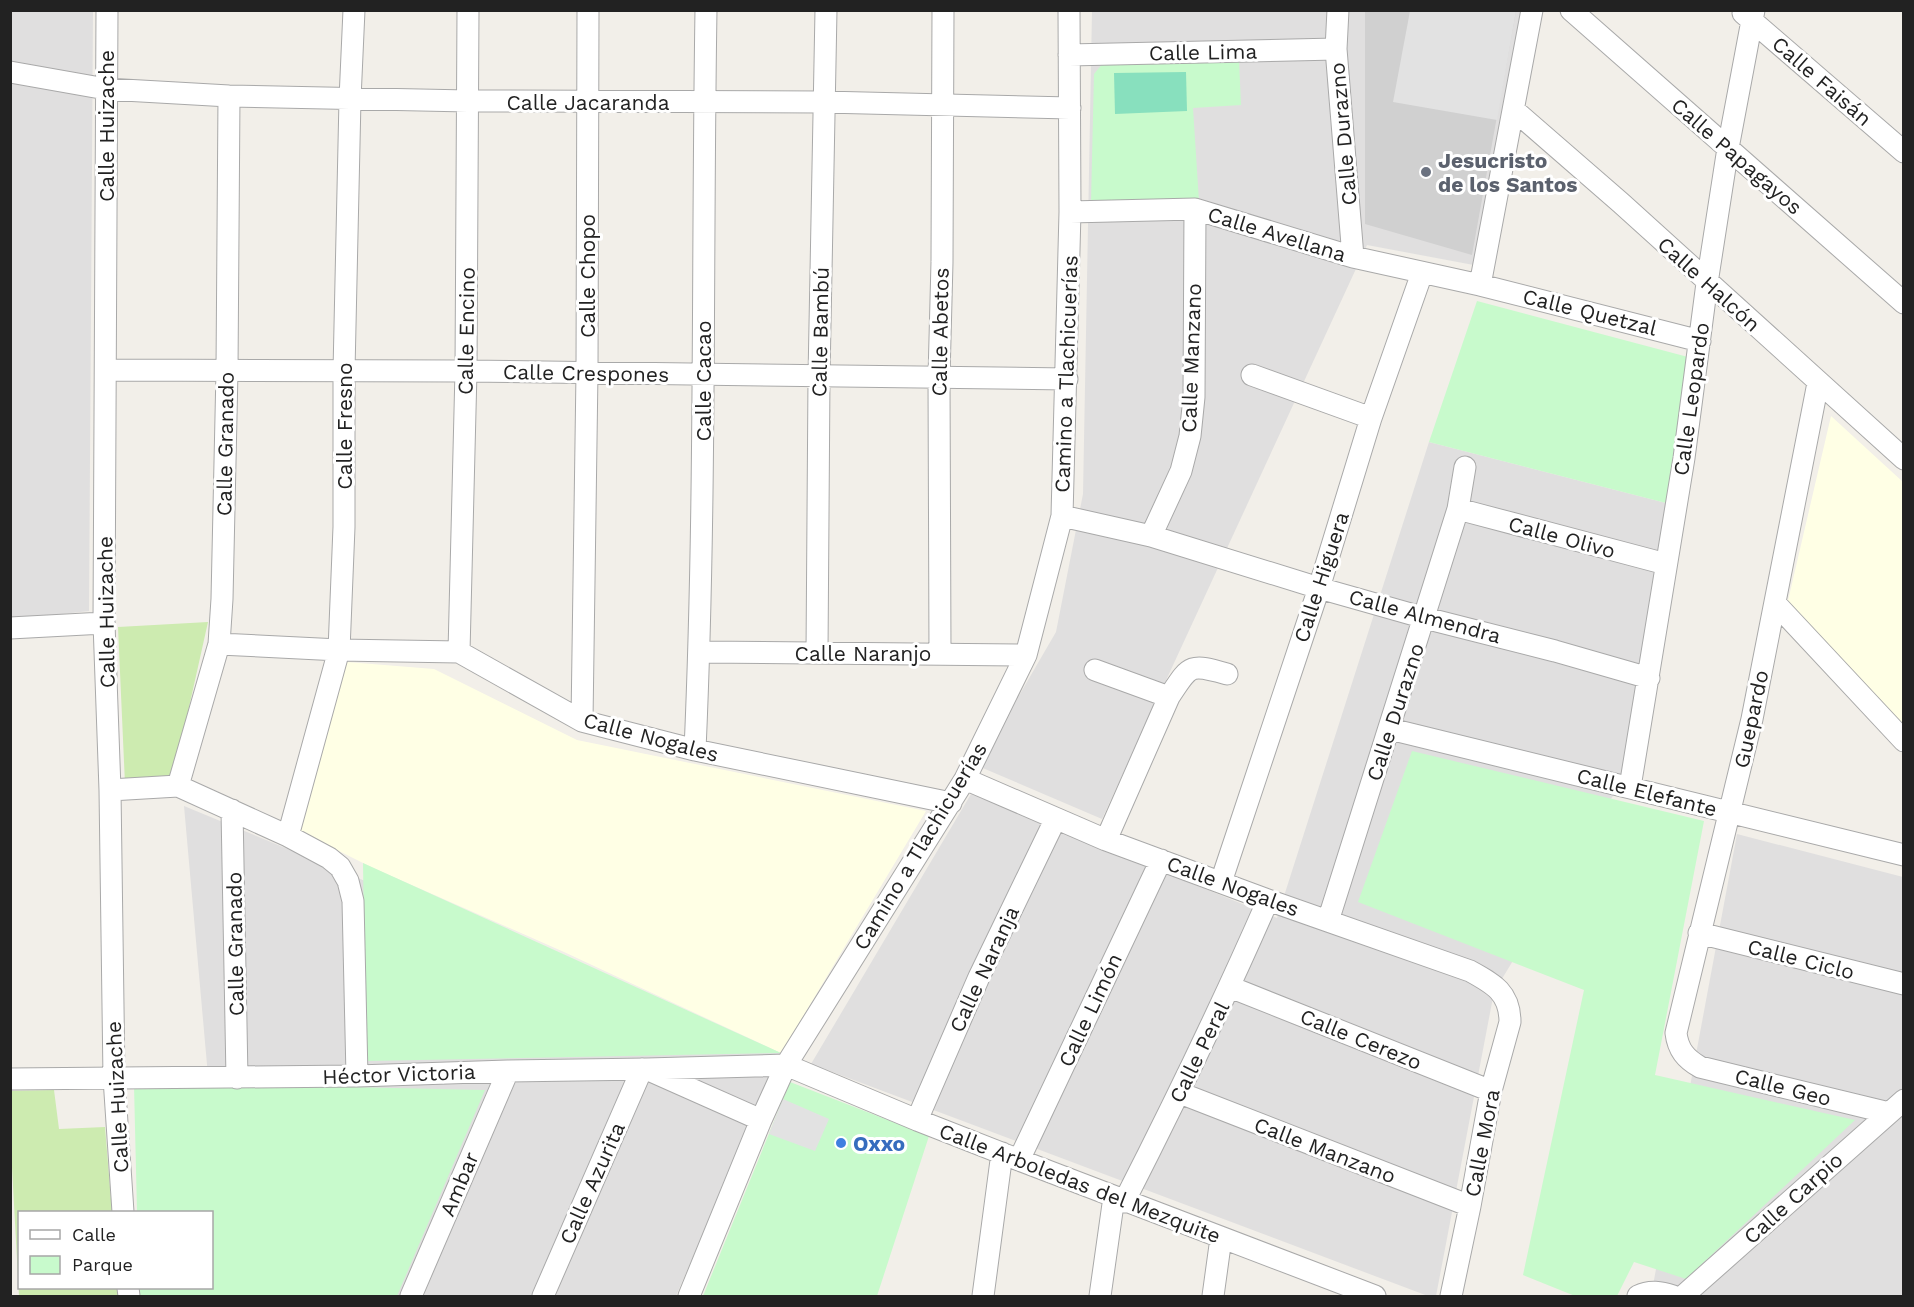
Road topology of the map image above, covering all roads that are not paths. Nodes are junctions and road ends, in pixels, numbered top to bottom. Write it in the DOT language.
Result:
graph roads {
  1 [pos="107,10"];
  2 [pos="354,10"];
  3 [pos="468,10"];
  4 [pos="588,10"];
  5 [pos="706,10"];
  6 [pos="826,10"];
  7 [pos="942,10"];
  8 [pos="1069,10"];
  9 [pos="1338,10"];
  10 [pos="1532,10"];
  11 [pos="1571,10"];
  12 [pos="1748,14"];
  13 [pos="1336,49"];
  14 [pos="1069,55"];
  15 [pos="10,72"];
  16 [pos="106,89"];
  17 [pos="229,96"];
  18 [pos="350,99"];
  19 [pos="587,100"];
  20 [pos="468,101"];
  21 [pos="705,102"];
  22 [pos="824,102"];
  23 [pos="943,104"];
  24 [pos="1070,108"];
  25 [pos="1514,110"];
  26 [pos="1728,148"];
  27 [pos="1904,152"];
  28 [pos="1195,209"];
  29 [pos="1070,212"];
  30 [pos="1353,257"];
  31 [pos="1422,273"];
  32 [pos="1707,283"];
  33 [pos="1480,285"];
  34 [pos="1904,303"];
  35 [pos="1700,340"];
  36 [pos="106,370"];
  37 [pos="227,371"];
  38 [pos="344,371"];
  39 [pos="466,371"];
  40 [pos="587,372"];
  41 [pos="704,374"];
  42 [pos="1252,375"];
  43 [pos="819,376"];
  44 [pos="939,377"];
  45 [pos="1067,379"];
  46 [pos="1818,383"];
  47 [pos="1371,418"];
  48 [pos="1904,459"];
  49 [pos="1465,467"];
  50 [pos="1458,509"];
  51 [pos="1062,516"];
  52 [pos="1151,536"];
  53 [pos="1666,564"];
  54 [pos="1319,588"];
  55 [pos="1775,603"];
  56 [pos="1425,618"];
  57 [pos="104,623"];
  58 [pos="10,628"];
  59 [pos="219,644"];
  60 [pos="339,650"];
  61 [pos="459,652"];
  62 [pos="699,652"];
  63 [pos="816,653"];
  64 [pos="940,653"];
  65 [pos="1026,655"];
  66 [pos="1095,670"];
  67 [pos="1227,674"];
  68 [pos="1649,678"];
  69 [pos="1169,697"];
  70 [pos="582,721"];
  71 [pos="1390,729"];
  72 [pos="1904,741"];
  73 [pos="695,750"];
  74 [pos="965,779"];
  75 [pos="178,786"];
  76 [pos="1630,787"];
  77 [pos="110,790"];
  78 [pos="951,803"];
  79 [pos="232,810"];
  80 [pos="1730,814"];
  81 [pos="1055,820"];
  82 [pos="288,836"];
  83 [pos="1106,840"];
  84 [pos="1900,850"];
  85 [pos="1161,860"];
  86 [pos="1221,882"];
  87 [pos="1268,900"];
  88 [pos="1328,921"];
  89 [pos="1699,933"];
  90 [pos="1904,984"];
  91 [pos="1230,987"];
  92 [pos="1501,991"];
  93 [pos="1682,1052"];
  94 [pos="786,1065"];
  95 [pos="645,1069"];
  96 [pos="508,1071"];
  97 [pos="357,1076"];
  98 [pos="114,1078"];
  99 [pos="237,1078"];
  100 [pos="10,1079"];
  101 [pos="1491,1091"];
  102 [pos="1180,1094"];
  103 [pos="1896,1106"];
  104 [pos="761,1120"];
  105 [pos="917,1120"];
  106 [pos="1010,1157"];
  107 [pos="1119,1199"];
  108 [pos="1470,1206"];
  109 [pos="123,1211"];
  110 [pos="1221,1238"];
  111 [pos="1330,1288"];
  112 [pos="411,1296"];
  113 [pos="543,1296"];
  114 [pos="689,1296"];
  115 [pos="983,1296"];
  116 [pos="1100,1296"];
  117 [pos="1213,1296"];
  118 [pos="1375,1296"];
  119 [pos="1451,1296"];
  120 [pos="1638,1296"];
  121 [pos="1673,1296"];
  122 [pos="1683,1296"];
  1 -- 16 [label="street, Calle Huizache"];
  2 -- 18 [label="street, Calle Fresno"];
  3 -- 20 [label="street, Calle Encino"];
  4 -- 19 [label="street, Calle Chopo"];
  5 -- 21 [label="street, Calle Cacao"];
  6 -- 22 [label="street, Calle Bambú"];
  7 -- 23 [label="street, Calle Abetos"];
  8 -- 14 [label="street, Camino a Tlachicuerías"];
  9 -- 13 [label="street, Calle Durazno"];
  10 -- 25 [label="street"];
  11 -- 26 [label="street, Calle Papagayos"];
  12 -- 26 [label="street, Calle Leopardo"];
  12 -- 27 [label="street, Calle Faisán"];
  13 -- 14 [label="street, Calle Lima"];
  13 -- 30 [label="street, Calle Durazno"];
  14 -- 24 [label="street, Camino a Tlachicuerías"];
  15 -- 16 [label="street, Calle Jacaranda"];
  16 -- 17 [label="street, Calle Jacaranda"];
  16 -- 36 [label="street, Calle Huizache"];
  17 -- 18 [label="street, Calle Jacaranda"];
  17 -- 37 [label="street, Calle Granado"];
  18 -- 20 [label="street, Calle Jacaranda"];
  18 -- 38 [label="street, Calle Fresno"];
  19 -- 20 [label="street, Calle Jacaranda"];
  19 -- 21 [label="street, Calle Jacaranda"];
  19 -- 40 [label="street, Calle Chopo"];
  20 -- 39 [label="street, Calle Encino"];
  21 -- 22 [label="street, Calle Jacaranda"];
  21 -- 41 [label="street, Calle Cacao"];
  22 -- 23 [label="street, Calle Jacaranda"];
  22 -- 43 [label="street, Calle Bambú"];
  23 -- 24 [label="street, Calle Jacaranda"];
  23 -- 44 [label="street, Calle Abetos"];
  24 -- 29 [label="street, Camino a Tlachicuerías"];
  25 -- 32 [label="street, Calle Halcón"];
  25 -- 33 [label="street"];
  26 -- 32 [label="street, Calle Leopardo"];
  26 -- 34 [label="street, Calle Papagayos"];
  28 -- 29 [label="street, Calle Avellana"];
  28 -- 30 [label="street, Calle Avellana"];
  28 -- 52 [label="street, Calle Manzano"];
  29 -- 45 [label="street, Camino a Tlachicuerías"];
  30 -- 31 [label="street, Calle Avellana"];
  31 -- 33 [label="street, Calle Avellana"];
  31 -- 47 [label="street, Calle Higuera"];
  32 -- 35 [label="street, Calle Leopardo"];
  32 -- 46 [label="street, Calle Halcón"];
  33 -- 35 [label="street, Calle Quetzal"];
  35 -- 53 [label="street, Calle Leopardo"];
  36 -- 37 [label="street, Calle Crespones"];
  36 -- 57 [label="street, Calle Huizache"];
  37 -- 38 [label="street, Calle Crespones"];
  37 -- 59 [label="street, Calle Granado"];
  38 -- 39 [label="street, Calle Crespones"];
  38 -- 60 [label="street, Calle Fresno"];
  39 -- 40 [label="street, Calle Crespones"];
  39 -- 61 [label="street, Calle Encino"];
  40 -- 41 [label="street, Calle Crespones"];
  40 -- 70 [label="street, Calle Chopo"];
  41 -- 43 [label="street, Calle Crespones"];
  41 -- 62 [label="street, Calle Cacao"];
  42 -- 47 [label="street"];
  43 -- 44 [label="street, Calle Crespones"];
  43 -- 63 [label="street, Calle Bambú"];
  44 -- 45 [label="street, Calle Crespones"];
  44 -- 64 [label="street, Calle Abetos"];
  45 -- 51 [label="street, Camino a Tlachicuerías"];
  46 -- 48 [label="street, Calle Halcón"];
  46 -- 55 [label="street, Guepardo"];
  47 -- 54 [label="street, Calle Higuera"];
  49 -- 50 [label="street, Calle Durazno"];
  50 -- 53 [label="street, Calle Olivo"];
  50 -- 56 [label="street, Calle Durazno"];
  51 -- 52 [label="street, Calle Almendra"];
  51 -- 65 [label="street, Camino a Tlachicuerías"];
  52 -- 54 [label="street, Calle Almendra"];
  53 -- 68 [label="street, Calle Leopardo"];
  54 -- 56 [label="street, Calle Almendra"];
  54 -- 86 [label="street, Calle Higuera"];
  55 -- 72 [label="street"];
  55 -- 80 [label="street, Guepardo"];
  56 -- 68 [label="street, Calle Almendra"];
  56 -- 71 [label="street, Calle Durazno"];
  57 -- 58 [label="street"];
  57 -- 77 [label="street, Calle Huizache"];
  59 -- 60 [label="street, Calle Nogales"];
  59 -- 75 [label="street, Calle Granado"];
  60 -- 61 [label="street, Calle Nogales"];
  60 -- 82 [label="street, Calle Fresno"];
  61 -- 70 [label="street, Calle Nogales"];
  62 -- 63 [label="street, Calle Naranjo"];
  62 -- 73 [label="street, Calle Cacao"];
  63 -- 64 [label="street, Calle Naranjo"];
  64 -- 65 [label="street, Calle Naranjo"];
  65 -- 74 [label="street, Camino a Tlachicuerías"];
  66 -- 69 [label="street"];
  67 -- 69 [label="street"];
  68 -- 76 [label="street, Calle Leopardo"];
  69 -- 83 [label="street"];
  70 -- 73 [label="street, Calle Nogales"];
  71 -- 76 [label="street, Calle Elefante"];
  71 -- 88 [label="street, Calle Durazno"];
  73 -- 78 [label="street, Calle Nogales"];
  74 -- 78 [label="street, Camino a Tlachicuerías"];
  74 -- 81 [label="street, Calle Nogales"];
  75 -- 77 [label="street"];
  75 -- 79 [label="street"];
  76 -- 80 [label="street, Calle Elefante"];
  77 -- 98 [label="street, Calle Huizache"];
  78 -- 94 [label="street, Camino a Tlachicuerías"];
  79 -- 82 [label="street"];
  79 -- 99 [label="street, Calle Granado"];
  80 -- 84 [label="street, Calle Elefante"];
  80 -- 89 [label="street, Guepardo"];
  81 -- 83 [label="street, Calle Nogales"];
  81 -- 105 [label="street, Calle Naranja"];
  82 -- 97 [label="street"];
  83 -- 85 [label="street, Calle Nogales"];
  85 -- 86 [label="street, Calle Nogales"];
  85 -- 106 [label="street, Calle Limón"];
  86 -- 87 [label="street, Calle Nogales"];
  87 -- 88 [label="street, Calle Nogales"];
  87 -- 91 [label="street, Calle Peral"];
  88 -- 92 [label="street, Calle Nogales"];
  89 -- 90 [label="street, Calle Ciclo"];
  89 -- 93 [label="street, Guepardo"];
  91 -- 101 [label="street, Calle Cerezo"];
  91 -- 102 [label="street, Calle Peral"];
  92 -- 101 [label="street, Calle Mora"];
  93 -- 103 [label="street, Calle Geo"];
  94 -- 95 [label="street, Héctor Victoria"];
  94 -- 104 [label="street, Camino a Tlachicuerías"];
  94 -- 105 [label="street, Calle Arboledas del Mezquite"];
  95 -- 96 [label="street, Héctor Victoria"];
  95 -- 104 [label="street"];
  95 -- 113 [label="street, Calle Azurita"];
  96 -- 97 [label="street, Héctor Victoria"];
  96 -- 112 [label="street, Ambar"];
  97 -- 99 [label="street, Héctor Victoria"];
  98 -- 99 [label="street, Héctor Victoria"];
  98 -- 100 [label="street, Héctor Victoria"];
  98 -- 109 [label="street, Calle Huizache"];
  101 -- 108 [label="street, Calle Mora"];
  102 -- 107 [label="street, Calle Peral"];
  102 -- 108 [label="street, Calle Manzano"];
  103 -- 122 [label="street, Calle Carpio"];
  104 -- 114 [label="street, Camino a Tlachicuerías"];
  105 -- 106 [label="street, Calle Arboledas del Mezquite"];
  106 -- 107 [label="street, Calle Arboledas del Mezquite"];
  106 -- 115 [label="street, Calle Limón"];
  107 -- 110 [label="street, Calle Arboledas del Mezquite"];
  107 -- 116 [label="street, Calle Peral"];
  108 -- 119 [label="street, Calle Mora"];
  110 -- 111 [label="street, Calle Arboledas del Mezquite"];
  110 -- 117 [label="street"];
  111 -- 118 [label="street, Calle Arboledas del Mezquite"];
  120 -- 121 [label="street"];
}
